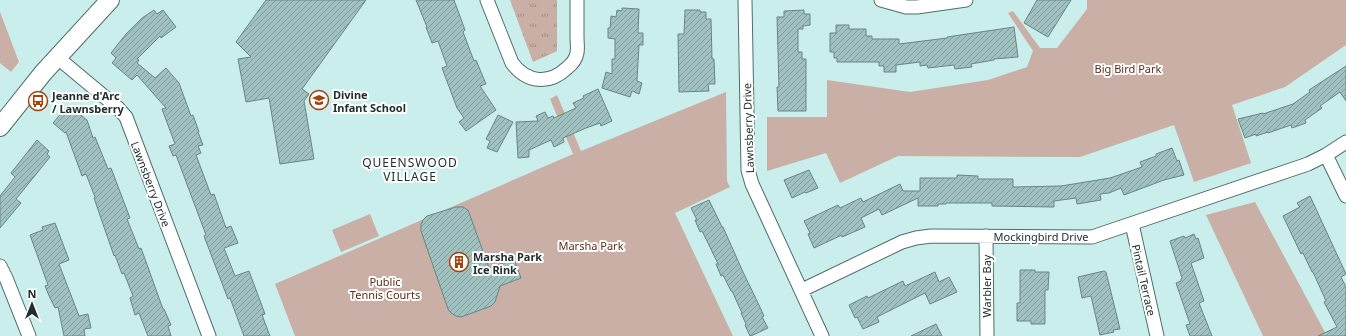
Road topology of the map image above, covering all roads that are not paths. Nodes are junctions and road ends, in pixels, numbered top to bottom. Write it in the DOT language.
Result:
graph roads {
  1 [pos="110,0"];
  2 [pos="487,0"];
  3 [pos="577,0"];
  4 [pos="745,0"];
  5 [pos="881,0"];
  6 [pos="966,0"];
  7 [pos="58,58"];
  8 [pos="0,127"];
  9 [pos="1346,142"];
  10 [pos="1326,155"];
  11 [pos="1346,196"];
  12 [pos="1132,224"];
  13 [pos="986,236"];
  14 [pos="0,266"];
  15 [pos="802,290"];
  16 [pos="29,336"];
  17 [pos="209,336"];
  18 [pos="822,336"];
  19 [pos="987,336"];
  20 [pos="1157,336"];
  1 -- 7 [label="main road"];
  2 -- 3 [label="street"];
  4 -- 15 [label="street, Lawnsberry Drive"];
  5 -- 6 [label="street"];
  7 -- 8 [label="main road"];
  7 -- 17 [label="street, Lawnsberry Drive"];
  9 -- 10 [label="street, Mockingbird Drive"];
  10 -- 11 [label="street"];
  10 -- 12 [label="street, Mockingbird Drive"];
  12 -- 13 [label="street, Mockingbird Drive"];
  12 -- 20 [label="street, Pintail Terrace"];
  13 -- 15 [label="street, Mockingbird Drive"];
  13 -- 19 [label="street, Warbler Bay"];
  14 -- 16 [label="street"];
  15 -- 18 [label="street, Lawnsberry Drive"];
}
